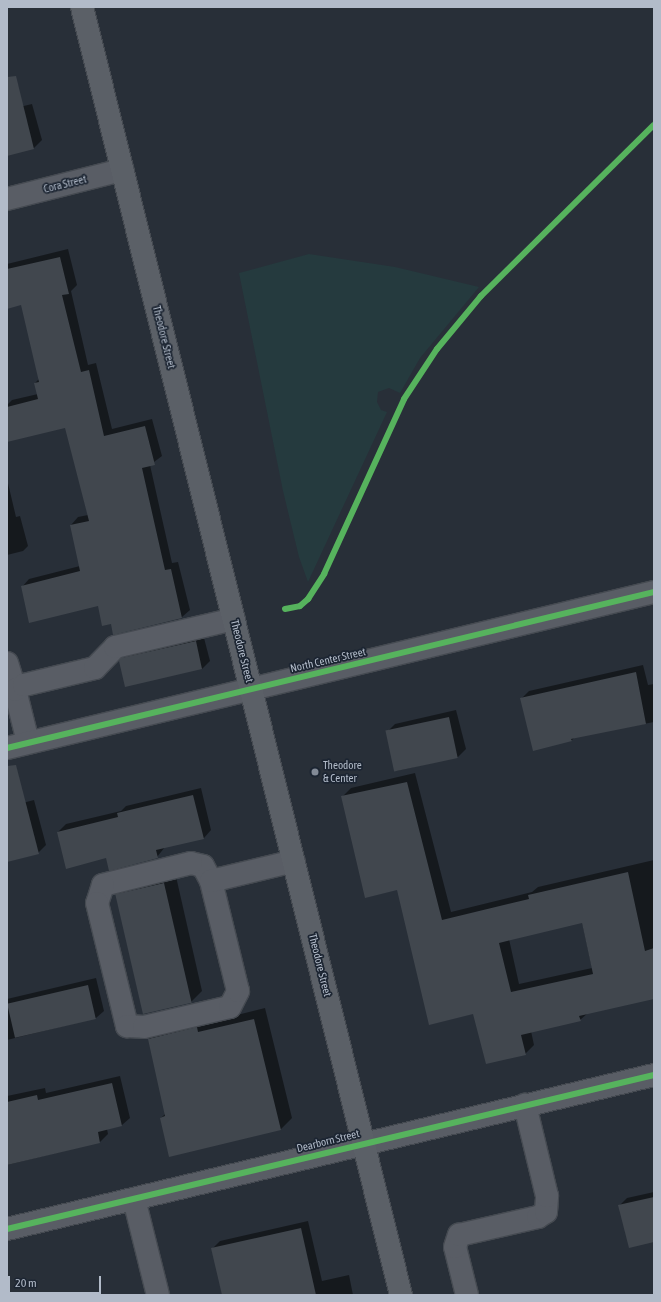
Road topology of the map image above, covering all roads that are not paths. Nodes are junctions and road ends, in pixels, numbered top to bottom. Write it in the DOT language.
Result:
graph roads {
  1 [pos="82,7"];
  2 [pos="122,170"];
  3 [pos="7,199"];
  4 [pos="654,592"];
  5 [pos="234,619"];
  6 [pos="7,663"];
  7 [pos="251,688"];
  8 [pos="15,690"];
  9 [pos="28,742"];
  10 [pos="7,748"];
  11 [pos="294,861"];
  12 [pos="210,881"];
  13 [pos="654,1075"];
  14 [pos="525,1105"];
  15 [pos="363,1143"];
  16 [pos="134,1198"];
  17 [pos="7,1229"];
  18 [pos="158,1295"];
  19 [pos="401,1295"];
  20 [pos="467,1295"];
  1 -- 2 [label="main road, Theodore Street"];
  2 -- 3 [label="street, Cora Street"];
  2 -- 5 [label="main road, Theodore Street"];
  4 -- 7 [label="street, North Center Street"];
  5 -- 7 [label="main road, Theodore Street"];
  5 -- 8 [label="street"];
  6 -- 8 [label="street"];
  7 -- 9 [label="street, North Center Street"];
  7 -- 11 [label="main road, Theodore Street"];
  8 -- 9 [label="street"];
  9 -- 10 [label="street, North Center Street"];
  11 -- 12 [label="street"];
  11 -- 15 [label="main road, Theodore Street"];
  12 -- 12 [label="street"];
  13 -- 14 [label="street, Dearborn Street"];
  14 -- 15 [label="street, Dearborn Street"];
  14 -- 20 [label="street"];
  15 -- 16 [label="street, Dearborn Street"];
  15 -- 19 [label="main road, Theodore Street"];
  16 -- 17 [label="street, Dearborn Street"];
  16 -- 18 [label="street"];
}
